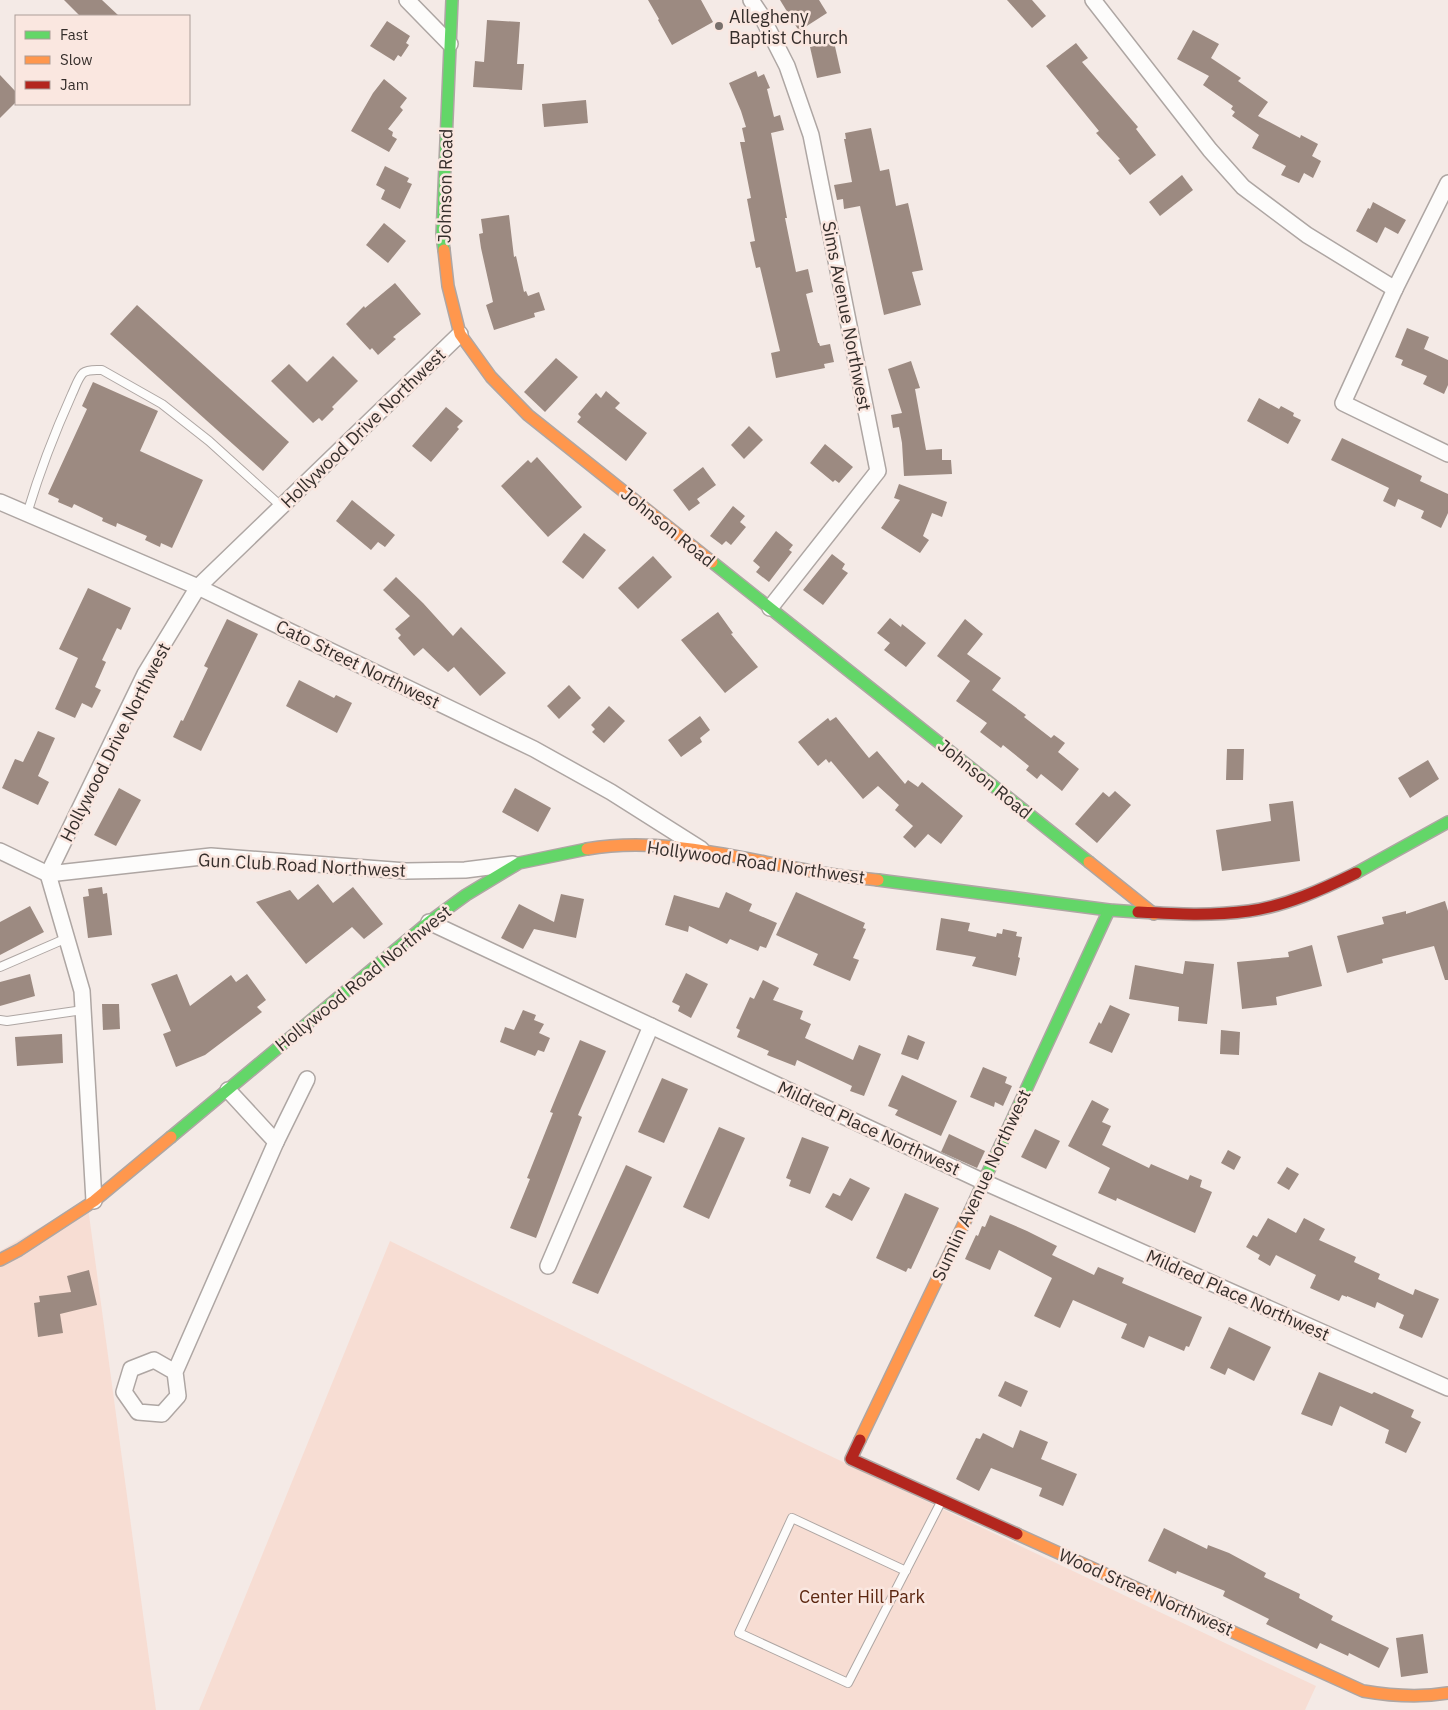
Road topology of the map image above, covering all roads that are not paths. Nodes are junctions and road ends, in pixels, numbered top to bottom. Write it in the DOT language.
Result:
graph roads {
  1 [pos="407,0"];
  2 [pos="452,0"];
  3 [pos="751,0"];
  4 [pos="1093,0"];
  5 [pos="450,44"];
  6 [pos="1448,183"];
  7 [pos="1395,289"];
  8 [pos="460,334"];
  9 [pos="1448,454"];
  10 [pos="0,502"];
  11 [pos="282,507"];
  12 [pos="27,514"];
  13 [pos="198,587"];
  14 [pos="770,608"];
  15 [pos="1448,822"];
  16 [pos="0,851"];
  17 [pos="704,851"];
  18 [pos="519,863"];
  19 [pos="48,874"];
  20 [pos="1109,910"];
  21 [pos="1154,914"];
  22 [pos="429,922"];
  23 [pos="67,938"];
  24 [pos="0,967"];
  25 [pos="83,1010"];
  26 [pos="0,1020"];
  27 [pos="651,1026"];
  28 [pos="307,1079"];
  29 [pos="228,1090"];
  30 [pos="276,1142"];
  31 [pos="984,1182"];
  32 [pos="94,1201"];
  33 [pos="0,1260"];
  34 [pos="548,1266"];
  35 [pos="174,1372"];
  36 [pos="1448,1388"];
  37 [pos="851,1459"];
  38 [pos="942,1500"];
  39 [pos="906,1571"];
  40 [pos="1448,1693"];
  1 -- 5 [label="street"];
  2 -- 5 [label="street, Johnson Road"];
  3 -- 14 [label="street, Sims Avenue Northwest"];
  4 -- 7 [label="street"];
  5 -- 8 [label="street, Johnson Road"];
  6 -- 7 [label="street"];
  7 -- 9 [label="street"];
  8 -- 11 [label="street, Hollywood Drive Northwest"];
  8 -- 14 [label="street, Johnson Road"];
  10 -- 12 [label="street, Cato Street Northwest"];
  11 -- 12 [label="lane"];
  11 -- 13 [label="street, Hollywood Drive Northwest"];
  12 -- 13 [label="street, Cato Street Northwest"];
  13 -- 17 [label="street, Cato Street Northwest"];
  13 -- 19 [label="street, Hollywood Drive Northwest"];
  14 -- 21 [label="street, Johnson Road"];
  15 -- 21 [label="street, Hollywood Road Northwest"];
  16 -- 19 [label="street"];
  17 -- 18 [label="street, Hollywood Road Northwest"];
  17 -- 20 [label="street, Hollywood Road Northwest"];
  18 -- 19 [label="street, Gun Club Road Northwest"];
  18 -- 22 [label="street, Hollywood Road Northwest"];
  19 -- 23 [label="street"];
  20 -- 21 [label="street, Hollywood Road Northwest"];
  20 -- 31 [label="street, Sumlin Avenue Northwest"];
  22 -- 27 [label="street, Mildred Place Northwest"];
  22 -- 29 [label="street, Hollywood Road Northwest"];
  23 -- 24 [label="lane"];
  23 -- 25 [label="street"];
  25 -- 26 [label="lane"];
  25 -- 32 [label="street"];
  27 -- 31 [label="street, Mildred Place Northwest"];
  27 -- 34 [label="street"];
  28 -- 30 [label="street"];
  29 -- 30 [label="street"];
  29 -- 32 [label="street, Hollywood Road Northwest"];
  30 -- 35 [label="street"];
  31 -- 36 [label="street, Mildred Place Northwest"];
  31 -- 37 [label="street, Sumlin Avenue Northwest"];
  32 -- 33 [label="street, Hollywood Road Northwest"];
  37 -- 38 [label="street, Wood Street Northwest"];
  38 -- 39 [label="lane"];
  38 -- 40 [label="street, Wood Street Northwest"];
  39 -- 39 [label="lane"];
}
